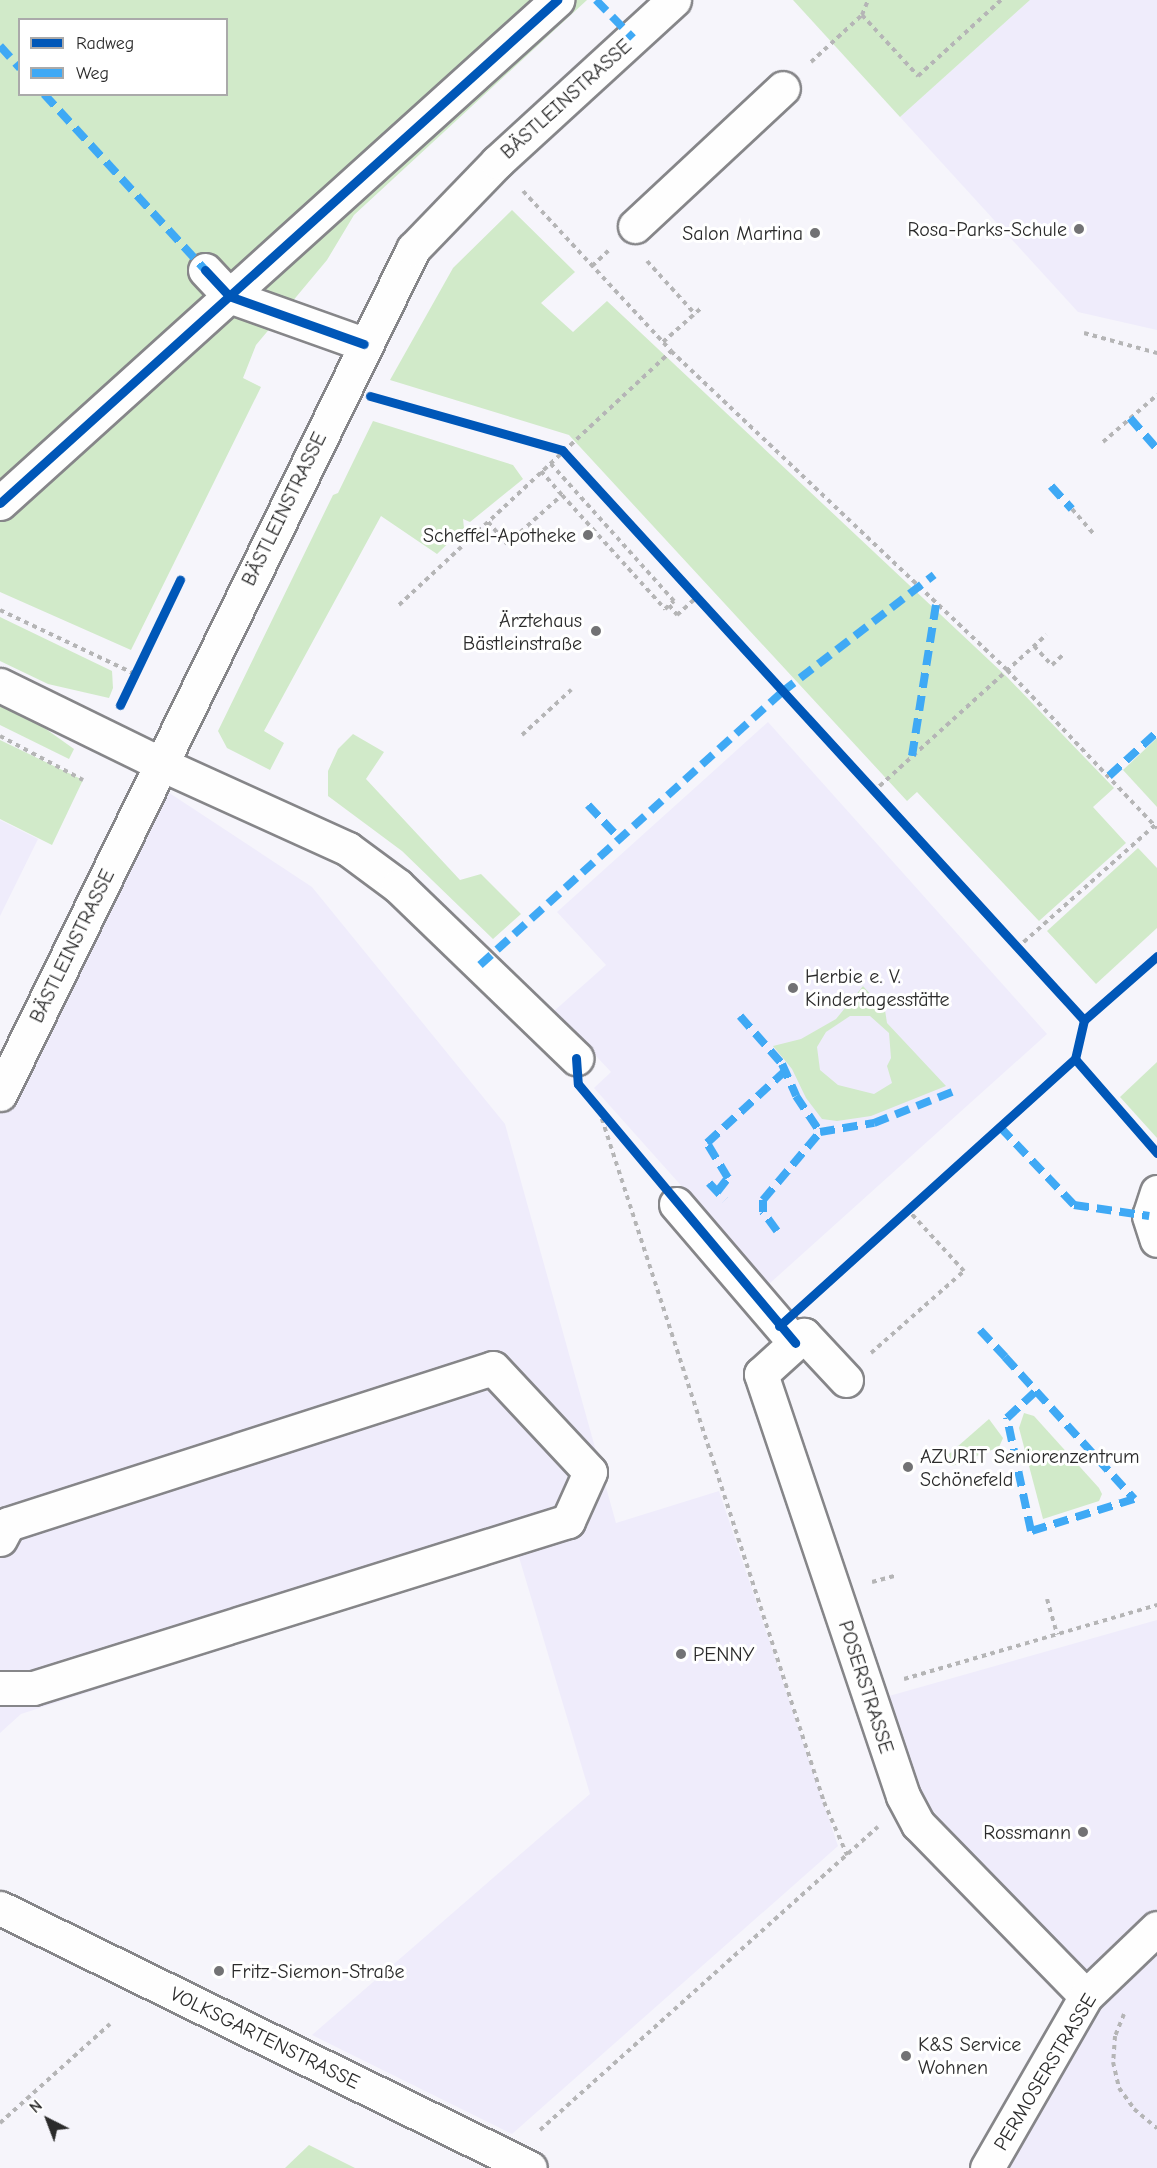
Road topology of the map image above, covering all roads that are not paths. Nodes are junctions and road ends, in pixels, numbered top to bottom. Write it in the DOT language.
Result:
graph roads {
  1 [pos="557,0"];
  2 [pos="674,0"];
  3 [pos="783,88"];
  4 [pos="635,226"];
  5 [pos="205,270"];
  6 [pos="229,296"];
  7 [pos="364,344"];
  8 [pos="0,503"];
  9 [pos="0,685"];
  10 [pos="161,764"];
  11 [pos="576,1058"];
  12 [pos="0,1094"];
  13 [pos="1157,1192"];
  14 [pos="676,1204"];
  15 [pos="1157,1240"];
  16 [pos="799,1339"];
  17 [pos="845,1378"];
  18 [pos="0,1539"];
  19 [pos="0,1688"];
  20 [pos="0,1908"];
  21 [pos="1157,1928"];
  22 [pos="1086,1996"];
  23 [pos="530,2153"];
  24 [pos="987,2168"];
  1 -- 6 [label="street"];
  2 -- 7 [label="street, BÄSTLEINSTRASSE"];
  3 -- 4 [label="street"];
  5 -- 6 [label="street"];
  6 -- 7 [label="street"];
  6 -- 8 [label="street"];
  7 -- 10 [label="street, BÄSTLEINSTRASSE"];
  9 -- 10 [label="street"];
  10 -- 11 [label="street"];
  10 -- 12 [label="street, BÄSTLEINSTRASSE"];
  13 -- 15 [label="street"];
  14 -- 16 [label="street"];
  16 -- 17 [label="street"];
  16 -- 22 [label="street, POSERSTRASSE"];
  18 -- 19 [label="street"];
  20 -- 23 [label="street, VOLKSGARTENSTRASSE"];
  21 -- 22 [label="street, PERMOSERSTRASSE"];
  22 -- 24 [label="street, PERMOSERSTRASSE"];
}
